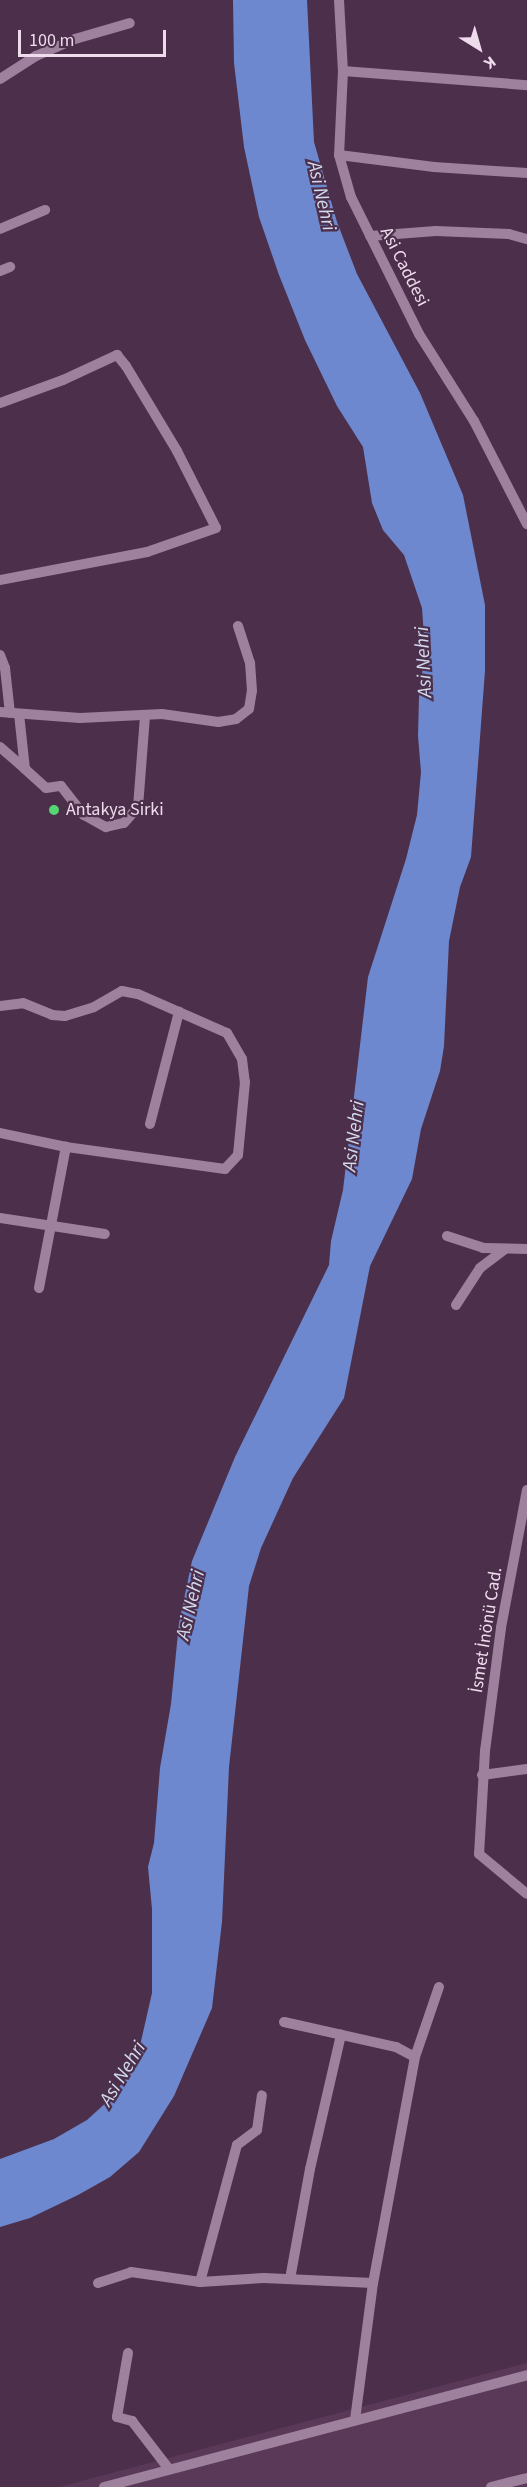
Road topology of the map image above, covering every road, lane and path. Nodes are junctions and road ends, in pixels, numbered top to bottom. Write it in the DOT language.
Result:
graph roads {
  1 [pos="339,0"];
  2 [pos="130,22"];
  3 [pos="343,70"];
  4 [pos="0,79"];
  5 [pos="527,86"];
  6 [pos="339,155"];
  7 [pos="527,173"];
  8 [pos="45,210"];
  9 [pos="0,229"];
  10 [pos="370,236"];
  11 [pos="527,239"];
  12 [pos="0,403"];
  13 [pos="527,524"];
  14 [pos="0,580"];
  15 [pos="238,626"];
  16 [pos="0,656"];
  17 [pos="10,713"];
  18 [pos="145,715"];
  19 [pos="0,747"];
  20 [pos="25,769"];
  21 [pos="0,1006"];
  22 [pos="179,1012"];
  23 [pos="150,1124"];
  24 [pos="0,1133"];
  25 [pos="66,1148"];
  26 [pos="0,1218"];
  27 [pos="50,1226"];
  28 [pos="105,1234"];
  29 [pos="447,1236"];
  30 [pos="506,1249"];
  31 [pos="527,1249"];
  32 [pos="39,1288"];
  33 [pos="456,1305"];
  34 [pos="527,1490"];
  35 [pos="527,1768"];
  36 [pos="482,1775"];
  37 [pos="527,1894"];
  38 [pos="439,1987"];
  39 [pos="284,2022"];
  40 [pos="341,2035"];
  41 [pos="415,2057"];
  42 [pos="262,2095"];
  43 [pos="290,2278"];
  44 [pos="200,2282"];
  45 [pos="98,2283"];
  46 [pos="373,2283"];
  47 [pos="128,2353"];
  48 [pos="527,2375"];
  49 [pos="355,2420"];
  50 [pos="169,2469"];
  51 [pos="527,2478"];
  52 [pos="104,2487"];
  53 [pos="491,2487"];
  1 -- 3 [label="street, Asi Caddesi"];
  2 -- 4 [label="street"];
  3 -- 5 [label="street"];
  3 -- 6 [label="street, Asi Caddesi"];
  6 -- 7 [label="street"];
  6 -- 10 [label="street, Asi Caddesi"];
  8 -- 9 [label="street"];
  10 -- 11 [label="street"];
  10 -- 13 [label="street, Asi Caddesi"];
  12 -- 14 [label="street"];
  15 -- 18 [label="street"];
  16 -- 17 [label="street"];
  17 -- 18 [label="street"];
  17 -- 20 [label="street"];
  18 -- 20 [label="street"];
  19 -- 20 [label="street"];
  21 -- 22 [label="street"];
  22 -- 23 [label="street"];
  22 -- 25 [label="street"];
  24 -- 25 [label="street"];
  25 -- 27 [label="street"];
  26 -- 27 [label="street"];
  27 -- 28 [label="street"];
  27 -- 32 [label="street"];
  29 -- 30 [label="street"];
  30 -- 31 [label="street"];
  30 -- 33 [label="street"];
  34 -- 36 [label="street, İsmet İnönü Cad."];
  35 -- 36 [label="street"];
  36 -- 37 [label="street, İsmet İnönü Cad."];
  38 -- 41 [label="street"];
  39 -- 40 [label="street"];
  40 -- 41 [label="street"];
  40 -- 43 [label="street"];
  41 -- 46 [label="street"];
  42 -- 44 [label="street"];
  43 -- 44 [label="street"];
  43 -- 46 [label="street"];
  44 -- 45 [label="street"];
  46 -- 49 [label="street"];
  47 -- 50 [label="street"];
  48 -- 49 [label="street"];
  49 -- 50 [label="street"];
  50 -- 52 [label="street"];
  51 -- 53 [label="street"];
}
